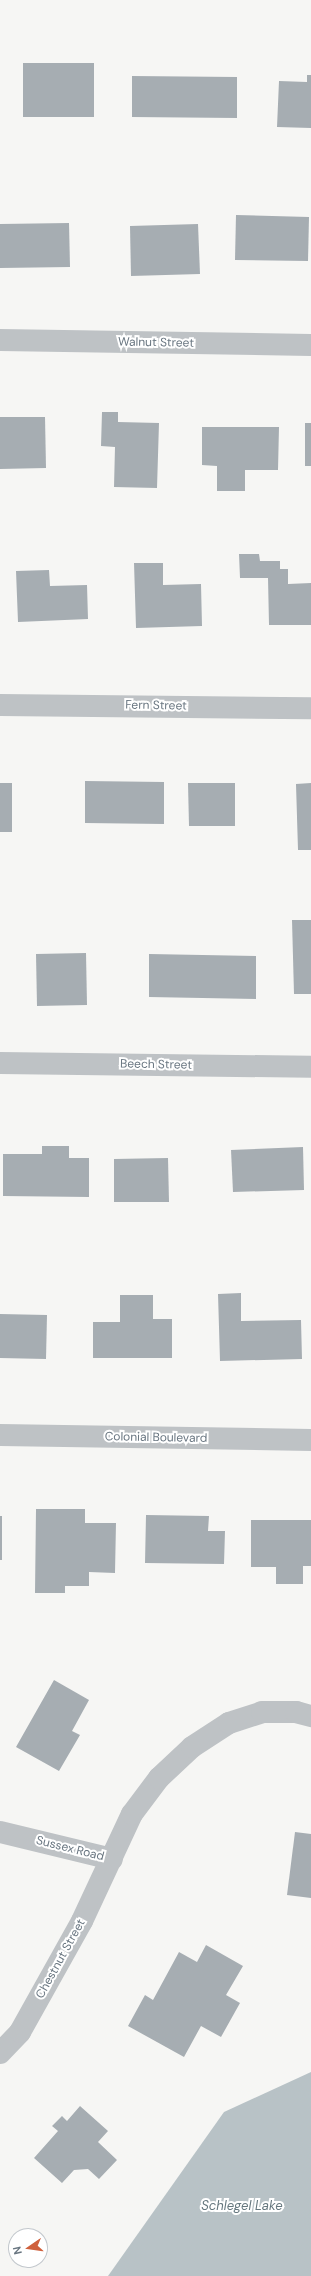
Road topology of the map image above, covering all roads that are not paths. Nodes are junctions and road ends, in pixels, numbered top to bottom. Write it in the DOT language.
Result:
graph roads {
  1 [pos="0,340"];
  2 [pos="311,345"];
  3 [pos="0,705"];
  4 [pos="311,708"];
  5 [pos="0,1063"];
  6 [pos="311,1067"];
  7 [pos="0,1435"];
  8 [pos="311,1440"];
  9 [pos="311,1716"];
  10 [pos="0,1832"];
  11 [pos="112,1859"];
  12 [pos="0,2053"];
  1 -- 2 [label="street, Walnut Street"];
  3 -- 4 [label="street, Fern Street"];
  5 -- 6 [label="street, Beech Street"];
  7 -- 8 [label="street, Colonial Boulevard"];
  9 -- 11 [label="street, Sussex Road"];
  10 -- 11 [label="street, Sussex Road"];
  11 -- 12 [label="street, Chestnut Street"];
}
